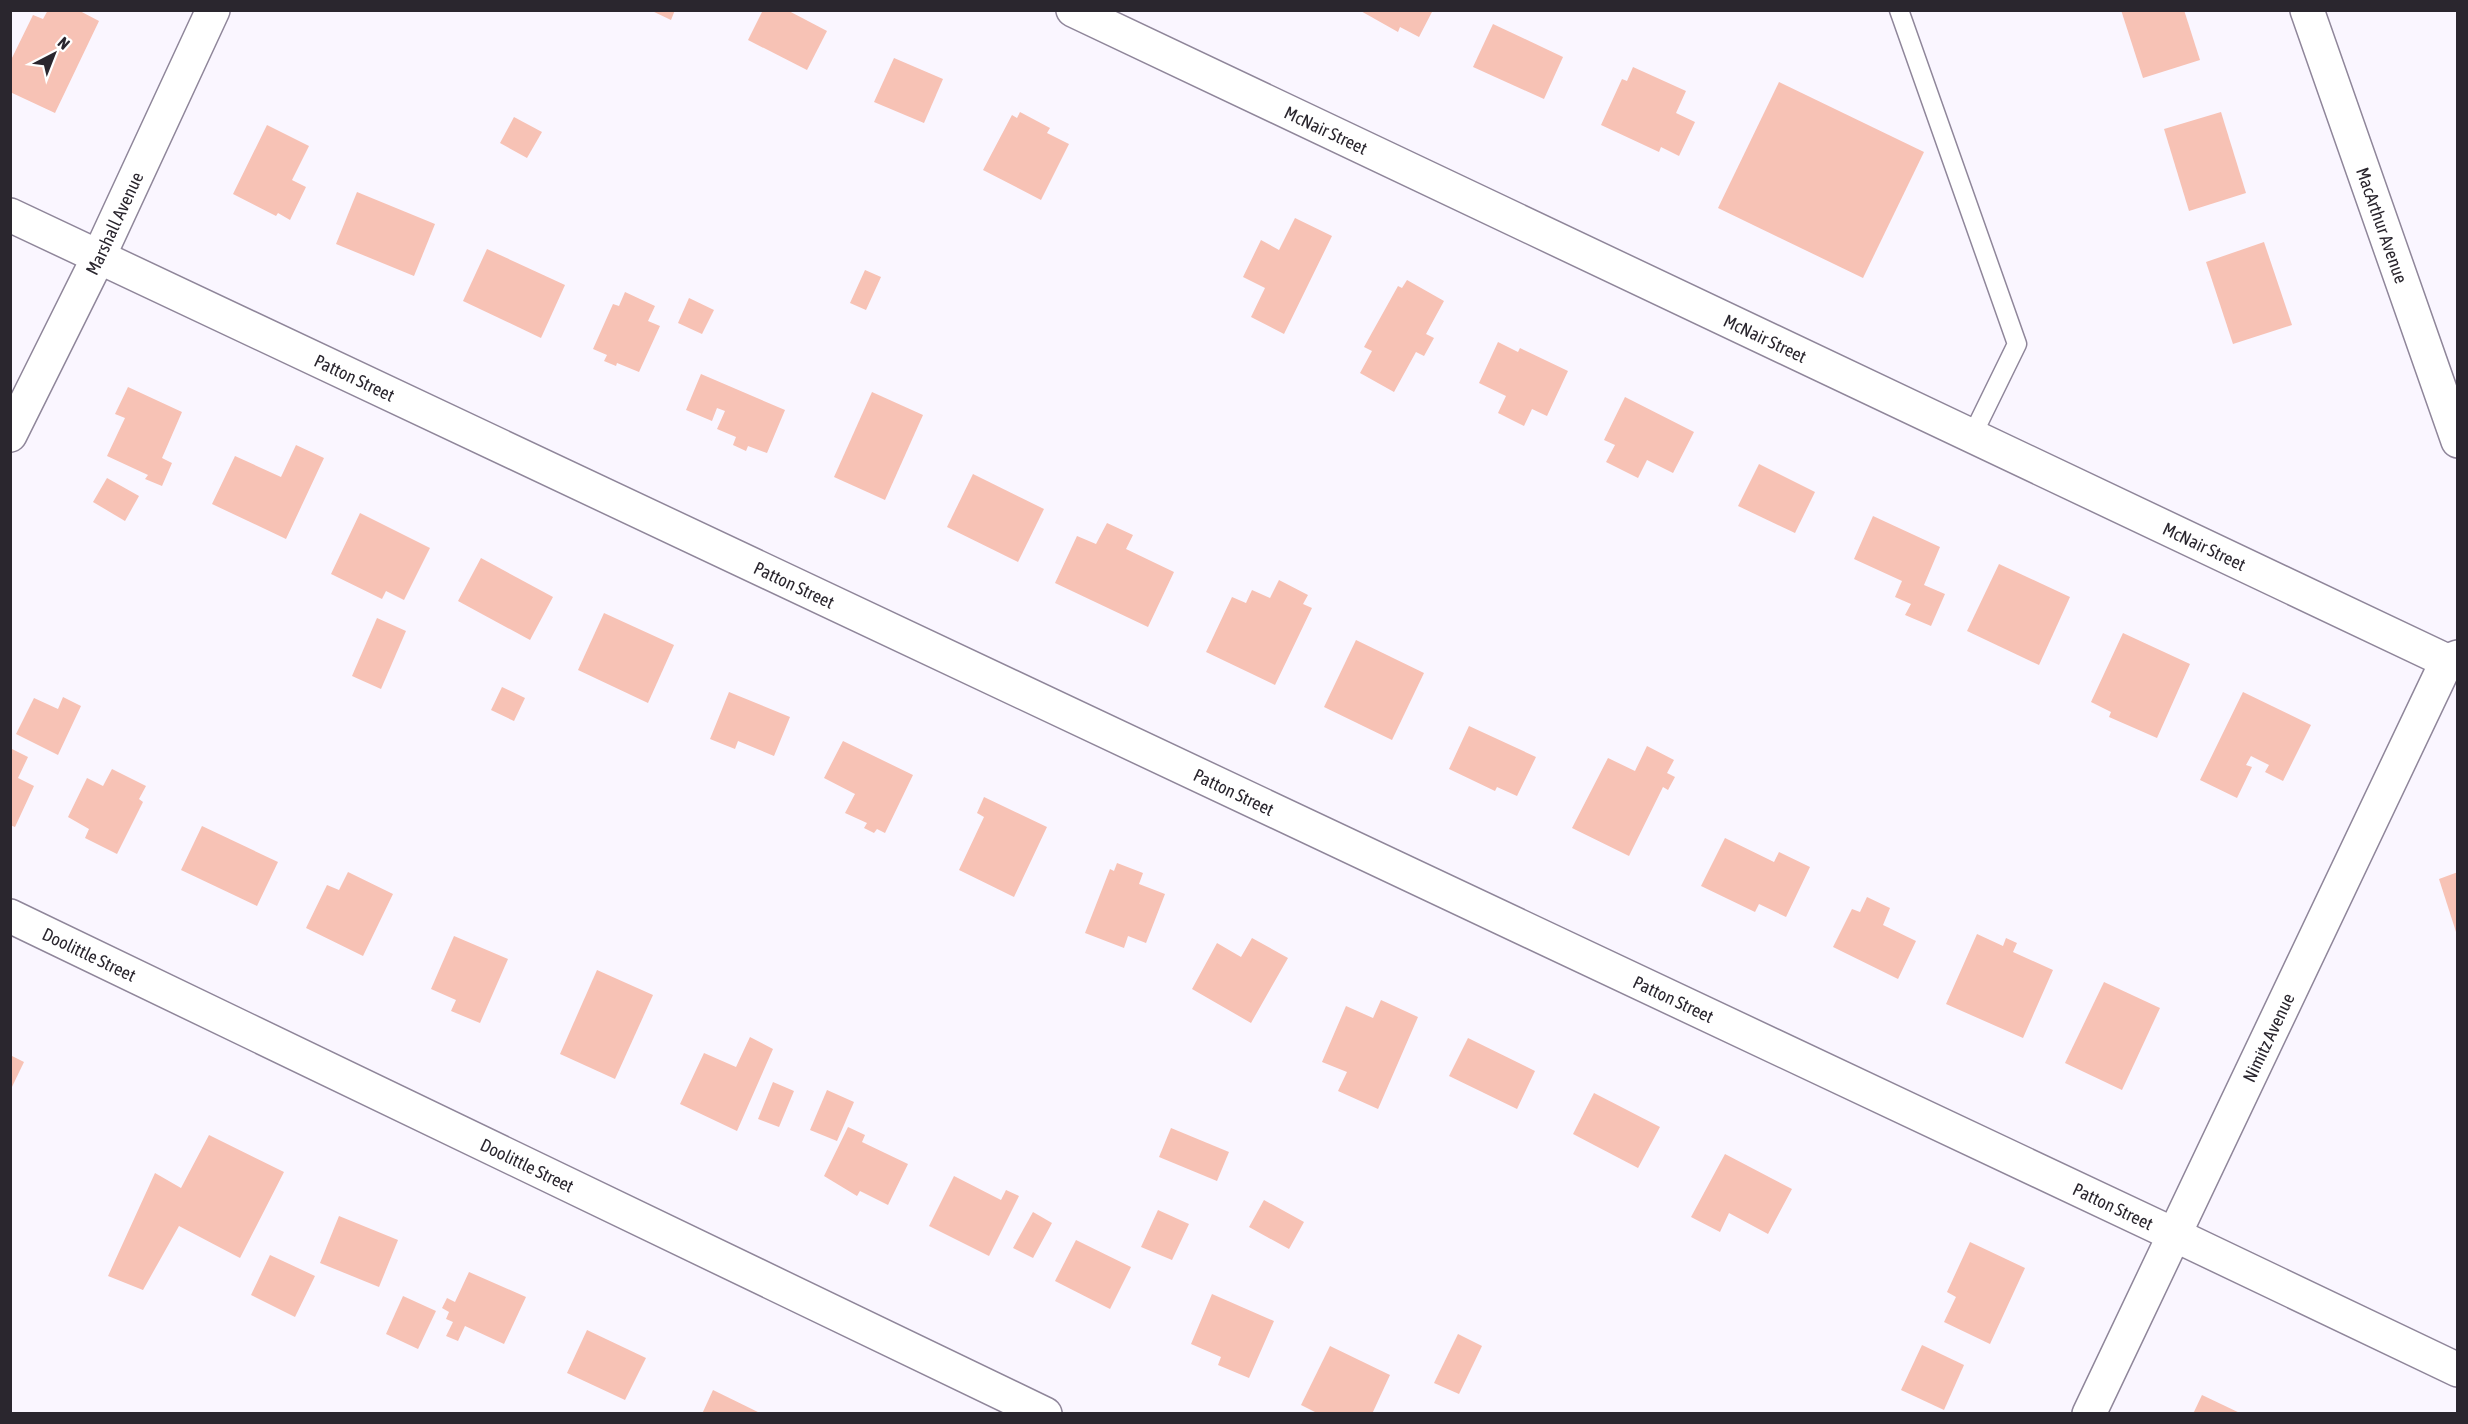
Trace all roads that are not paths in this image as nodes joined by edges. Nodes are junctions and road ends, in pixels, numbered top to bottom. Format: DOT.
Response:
graph roads {
  1 [pos="213,10"];
  2 [pos="1073,10"];
  3 [pos="1899,10"];
  4 [pos="2307,10"];
  5 [pos="10,215"];
  6 [pos="99,256"];
  7 [pos="10,435"];
  8 [pos="1972,436"];
  9 [pos="2457,441"];
  10 [pos="2452,659"];
  11 [pos="10,916"];
  12 [pos="2175,1235"];
  13 [pos="2457,1370"];
  14 [pos="1045,1413"];
  15 [pos="2090,1413"];
  1 -- 6 [label="street, Marshall Avenue"];
  2 -- 8 [label="street, McNair Street"];
  3 -- 8 [label="lane"];
  4 -- 9 [label="street, MacArthur Avenue"];
  5 -- 6 [label="street, Patton Street"];
  6 -- 7 [label="street, Marshall Avenue"];
  6 -- 12 [label="street, Patton Street"];
  8 -- 10 [label="street, McNair Street"];
  10 -- 12 [label="street, Nimitz Avenue"];
  11 -- 14 [label="street, Doolittle Street"];
  12 -- 13 [label="street, Patton Street"];
  12 -- 15 [label="street, Nimitz Avenue"];
}
